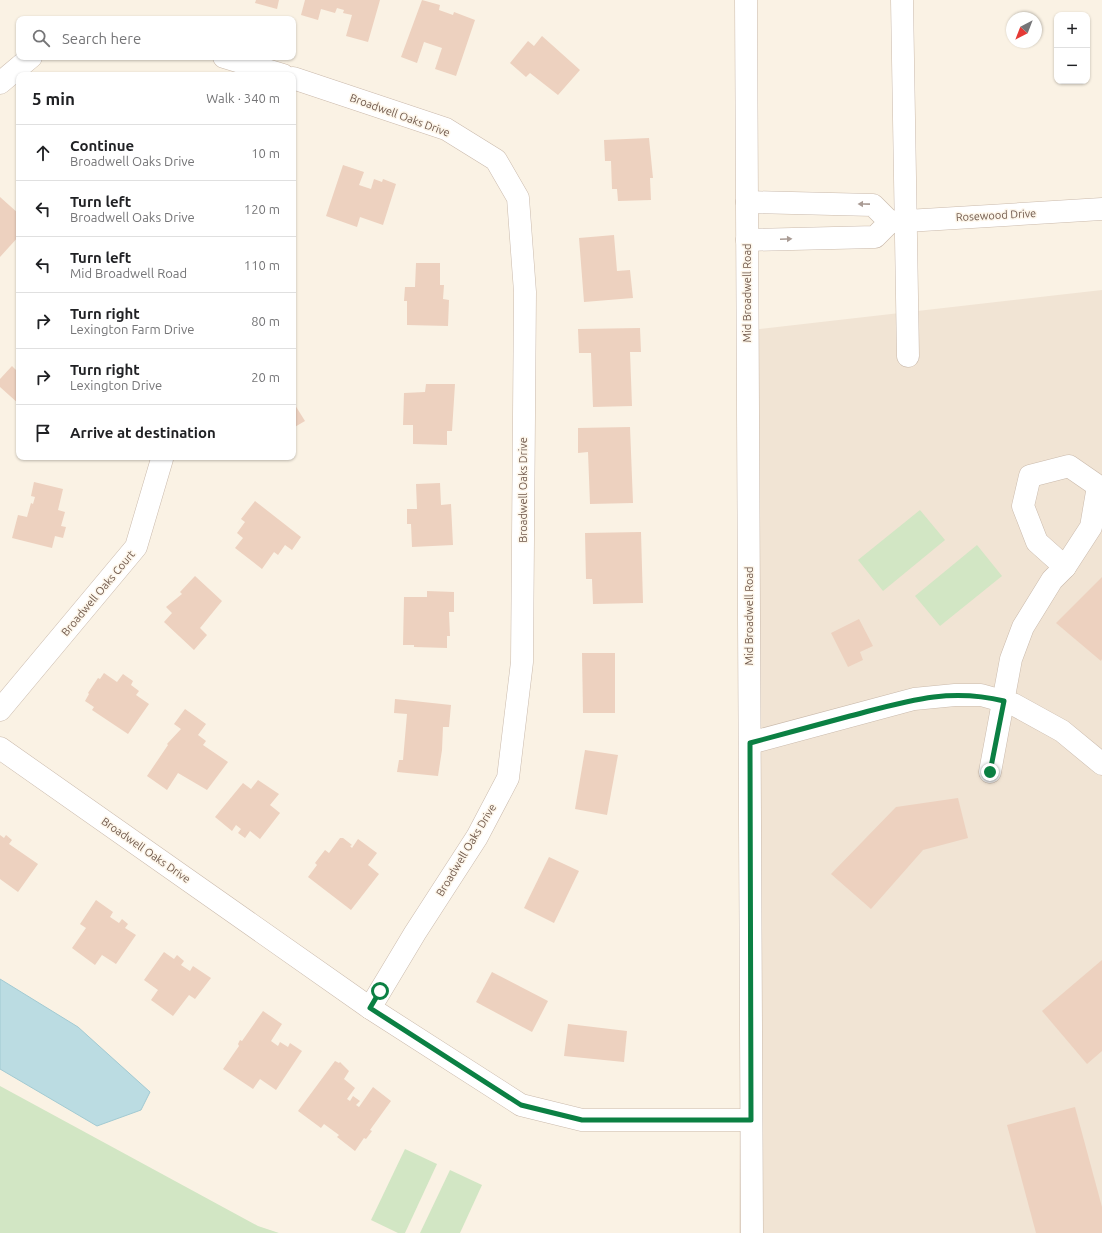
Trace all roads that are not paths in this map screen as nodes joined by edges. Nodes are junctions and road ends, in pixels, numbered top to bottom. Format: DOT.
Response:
graph roads {
  1 [pos="746,0"];
  2 [pos="902,0"];
  3 [pos="27,60"];
  4 [pos="234,60"];
  5 [pos="273,72"];
  6 [pos="296,79"];
  7 [pos="0,83"];
  8 [pos="747,202"];
  9 [pos="1102,209"];
  10 [pos="898,221"];
  11 [pos="747,240"];
  12 [pos="908,356"];
  13 [pos="162,460"];
  14 [pos="1065,567"];
  15 [pos="1004,701"];
  16 [pos="0,710"];
  17 [pos="750,743"];
  18 [pos="0,748"];
  19 [pos="1102,764"];
  20 [pos="990,772"];
  21 [pos="370,1008"];
  22 [pos="751,1120"];
  23 [pos="752,1233"];
  1 -- 8 [label="street, Mid Broadwell Road"];
  2 -- 10 [label="street"];
  3 -- 7 [label="street"];
  4 -- 5 [label="street"];
  6 -- 21 [label="street, Broadwell Oaks Drive"];
  10 -- 8 [label="street, one-way"];
  8 -- 11 [label="street, Mid Broadwell Road"];
  9 -- 10 [label="street, Rosewood Drive"];
  11 -- 10 [label="street, one-way"];
  10 -- 12 [label="street"];
  11 -- 17 [label="street, Mid Broadwell Road"];
  13 -- 16 [label="street, Broadwell Oaks Court"];
  14 -- 15 [label="street"];
  15 -- 17 [label="street"];
  15 -- 19 [label="street"];
  15 -- 20 [label="street"];
  17 -- 22 [label="street, Mid Broadwell Road"];
  18 -- 21 [label="street, Broadwell Oaks Drive"];
  21 -- 22 [label="street, Broadwell Oaks Drive"];
  22 -- 23 [label="street, Mid Broadwell Road"];
}
